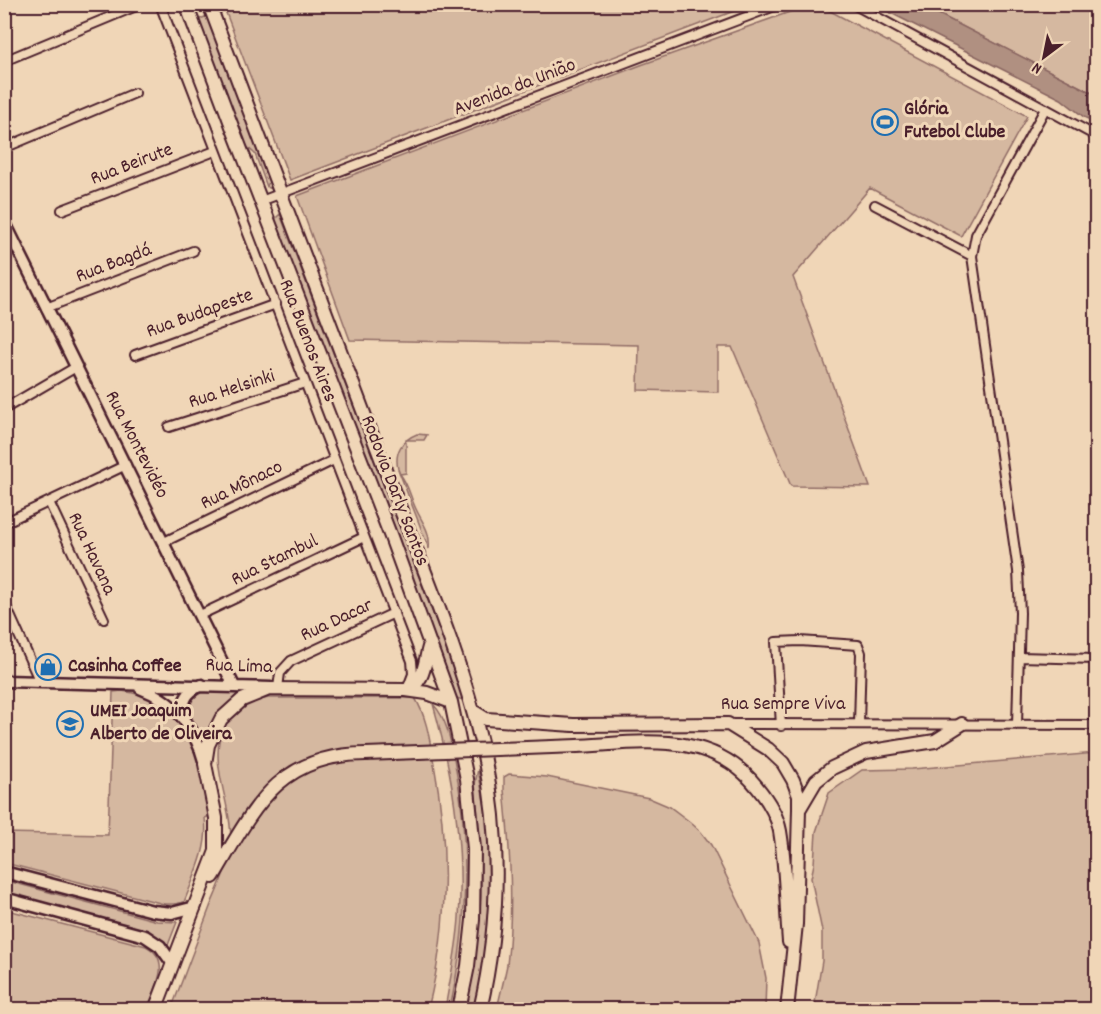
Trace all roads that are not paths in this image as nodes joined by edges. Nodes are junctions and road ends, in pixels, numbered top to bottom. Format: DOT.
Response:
graph roads {
  1 [pos="141,4"];
  2 [pos="160,4"];
  3 [pos="186,4"];
  4 [pos="209,4"];
  5 [pos="780,4"];
  6 [pos="853,4"];
  7 [pos="4,61"];
  8 [pos="135,93"];
  9 [pos="1045,109"];
  10 [pos="1096,136"];
  11 [pos="4,148"];
  12 [pos="215,151"];
  13 [pos="281,194"];
  14 [pos="261,201"];
  15 [pos="875,205"];
  16 [pos="62,210"];
  17 [pos="6,229"];
  18 [pos="193,251"];
  19 [pos="972,256"];
  20 [pos="276,304"];
  21 [pos="46,308"];
  22 [pos="135,355"];
  23 [pos="76,367"];
  24 [pos="305,383"];
  25 [pos="4,409"];
  26 [pos="169,427"];
  27 [pos="334,460"];
  28 [pos="126,465"];
  29 [pos="49,502"];
  30 [pos="4,523"];
  31 [pos="364,537"];
  32 [pos="164,542"];
  33 [pos="4,602"];
  34 [pos="394,613"];
  35 [pos="200,615"];
  36 [pos="104,619"];
  37 [pos="429,647"];
  38 [pos="1019,657"];
  39 [pos="1096,659"];
  40 [pos="4,681"];
  41 [pos="40,682"];
  42 [pos="203,685"];
  43 [pos="135,686"];
  44 [pos="234,686"];
  45 [pos="278,688"];
  46 [pos="403,691"];
  47 [pos="451,702"];
  48 [pos="473,711"];
  49 [pos="186,721"];
  50 [pos="728,724"];
  51 [pos="859,724"];
  52 [pos="962,724"];
  53 [pos="1017,725"];
  54 [pos="1096,725"];
  55 [pos="781,726"];
  56 [pos="205,764"];
  57 [pos="799,809"];
  58 [pos="4,872"];
  59 [pos="4,898"];
  60 [pos="195,907"];
  61 [pos="173,964"];
  62 [pos="792,967"];
  63 [pos="155,1010"];
  64 [pos="459,1010"];
  65 [pos="480,1010"];
  66 [pos="787,1010"];
  1 -- 7 [label="street"];
  2 -- 12 [label="street, Rua Buenos Aires"];
  3 -- 14 [label="main road, Rodovia Darly Santos"];
  4 -- 13 [label="main road, Rodovia Darly Santos"];
  5 -- 13 [label="street, Avenida da União"];
  6 -- 9 [label="street"];
  8 -- 11 [label="street"];
  9 -- 10 [label="street"];
  9 -- 19 [label="street"];
  12 -- 16 [label="street, Rua Beirute"];
  12 -- 20 [label="street, Rua Buenos Aires"];
  13 -- 14 [label="street, Avenida da União"];
  13 -- 48 [label="main road, Rodovia Darly Santos"];
  14 -- 37 [label="main road, Rodovia Darly Santos"];
  15 -- 19 [label="street"];
  17 -- 21 [label="street, Rua Montevidéo"];
  18 -- 21 [label="street, Rua Bagdá"];
  19 -- 38 [label="street"];
  20 -- 22 [label="street, Rua Budapeste"];
  20 -- 24 [label="street, Rua Buenos Aires"];
  21 -- 23 [label="street, Rua Montevidéo"];
  23 -- 25 [label="street"];
  23 -- 28 [label="street, Rua Montevidéo"];
  24 -- 26 [label="street, Rua Helsinki"];
  24 -- 27 [label="street, Rua Buenos Aires"];
  27 -- 31 [label="street, Rua Buenos Aires"];
  27 -- 32 [label="street, Rua Mônaco"];
  28 -- 29 [label="street"];
  28 -- 32 [label="street, Rua Montevidéo"];
  29 -- 30 [label="street"];
  29 -- 36 [label="street, Rua Havana"];
  31 -- 34 [label="street, Rua Buenos Aires"];
  31 -- 35 [label="street, Rua Stambul"];
  32 -- 35 [label="street, Rua Montevidéo"];
  33 -- 41 [label="street"];
  34 -- 45 [label="street, Rua Dacar"];
  34 -- 46 [label="street, Rua Buenos Aires"];
  35 -- 44 [label="street, Rua Montevidéo"];
  37 -- 46 [label="main road"];
  37 -- 47 [label="main road, Rodovia Darly Santos"];
  38 -- 39 [label="street"];
  38 -- 53 [label="street"];
  40 -- 41 [label="street, Rua Lima"];
  41 -- 43 [label="street, Rua Lima"];
  42 -- 43 [label="street, Rua Lima"];
  42 -- 44 [label="street, Rua Lima"];
  42 -- 49 [label="street"];
  43 -- 49 [label="street"];
  44 -- 45 [label="street, Rua Lima"];
  45 -- 46 [label="main road, Rua Lima"];
  45 -- 56 [label="main road"];
  46 -- 47 [label="main road, Rua Lima"];
  47 -- 64 [label="main road, Rodovia Darly Santos"];
  48 -- 50 [label="main road, Rua Sempre Viva"];
  48 -- 65 [label="main road, Rodovia Darly Santos"];
  49 -- 56 [label="street"];
  50 -- 55 [label="street, Rua Sempre Viva"];
  50 -- 57 [label="main road"];
  51 -- 52 [label="street, Rua Sempre Viva"];
  51 -- 55 [label="street, Rua Sempre Viva"];
  51 -- 55 [label="street"];
  52 -- 53 [label="street, Rua Sempre Viva"];
  52 -- 57 [label="main road"];
  53 -- 54 [label="street, Rua Sempre Viva"];
  56 -- 60 [label="main road"];
  57 -- 62 [label="main road"];
  58 -- 60 [label="street"];
  59 -- 61 [label="street"];
  60 -- 61 [label="main road"];
  60 -- 62 [label="main road, bridge"];
  61 -- 63 [label="main road"];
  62 -- 66 [label="main road"];
}
